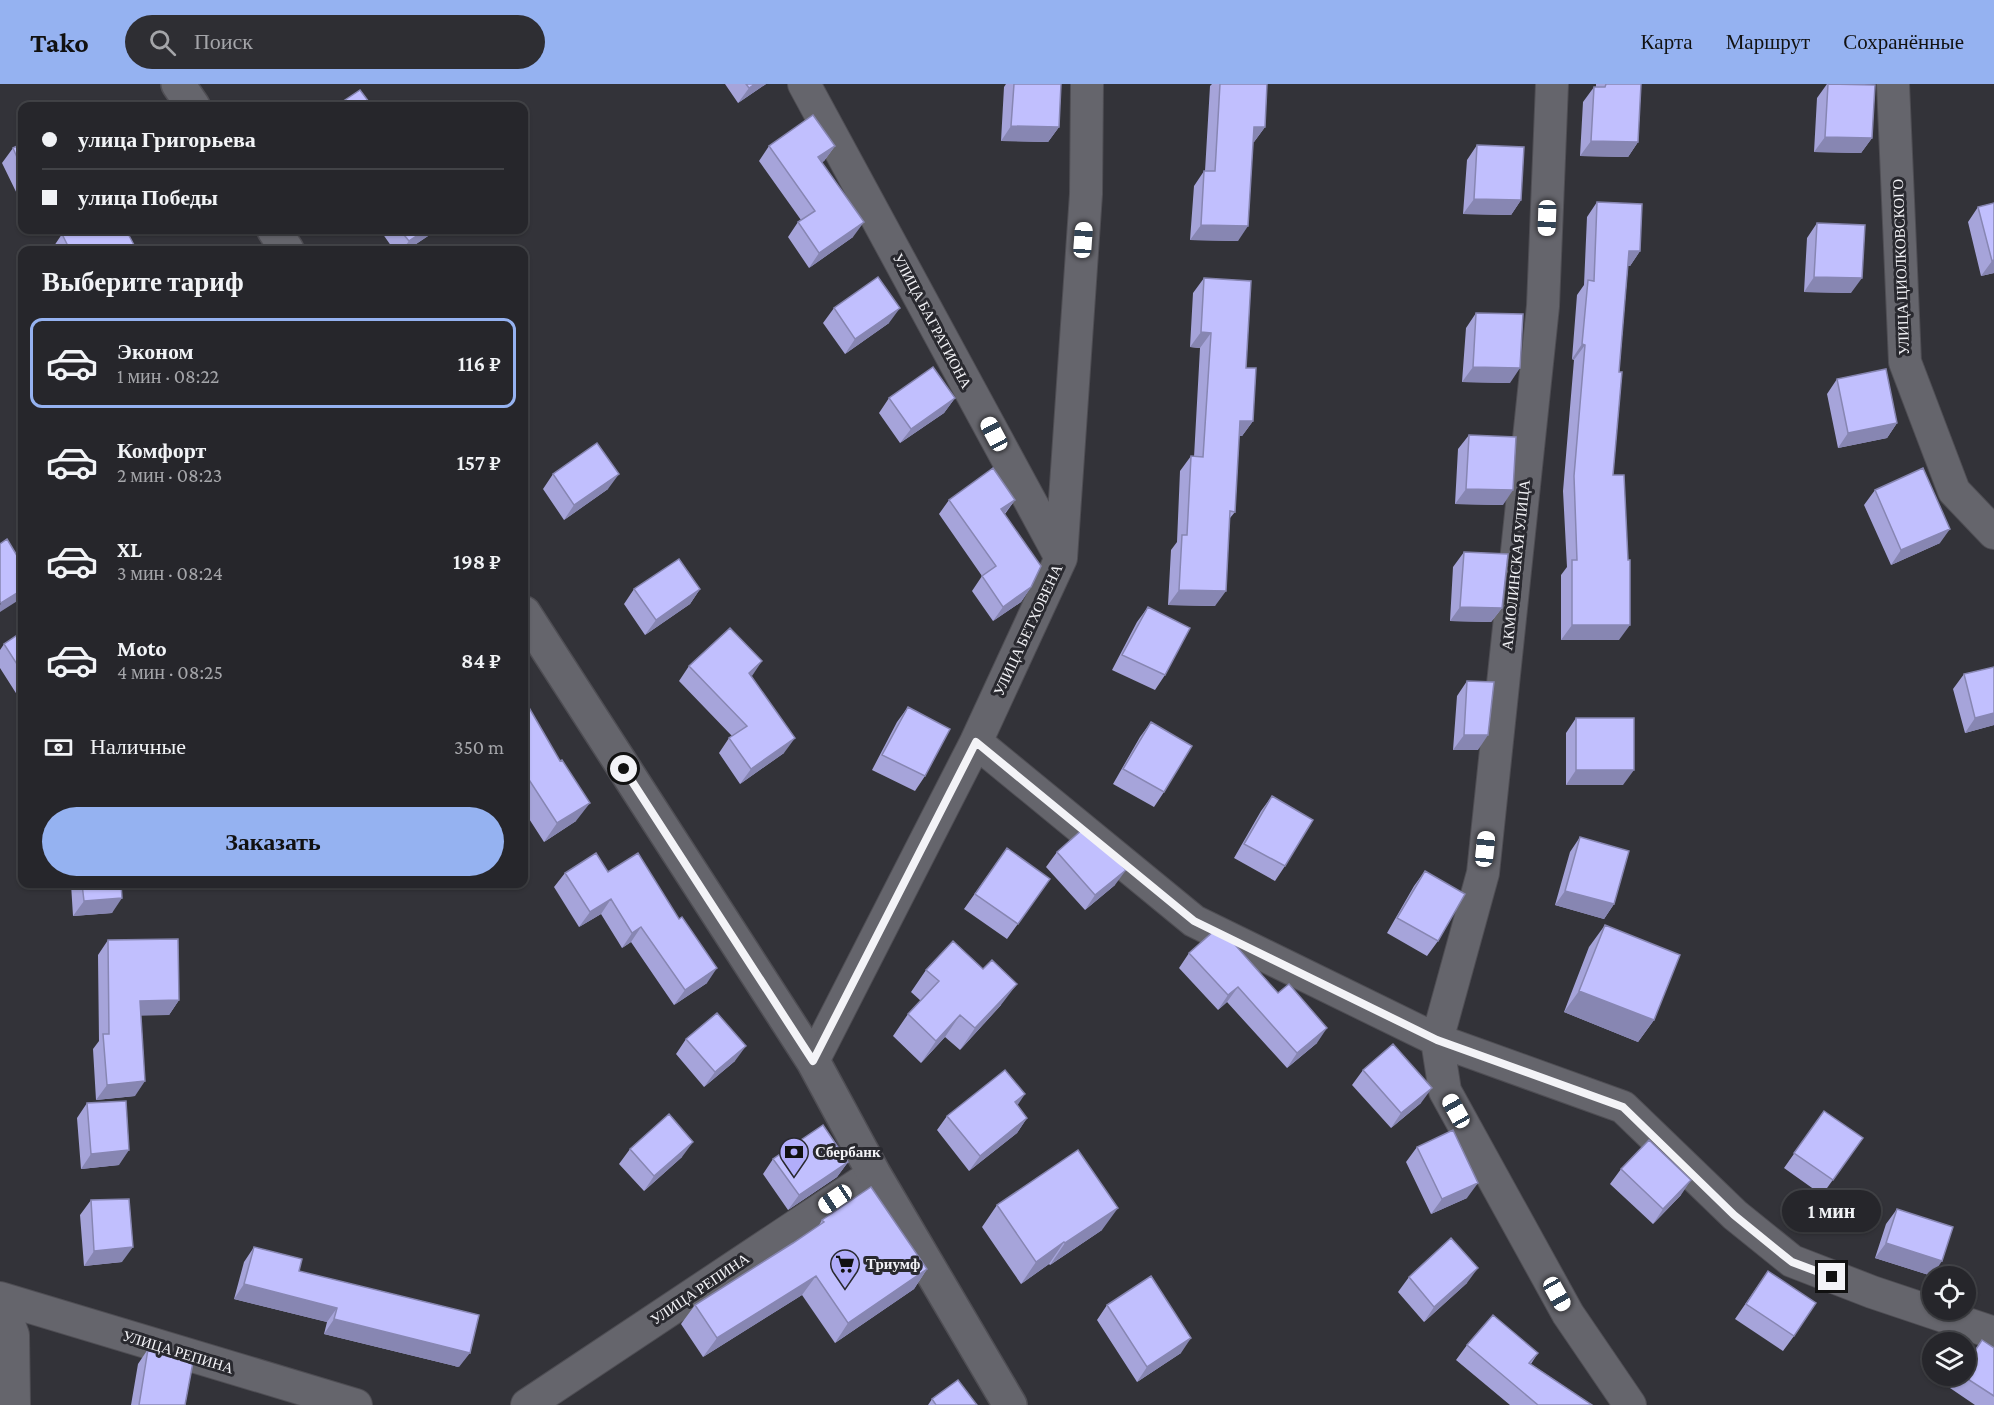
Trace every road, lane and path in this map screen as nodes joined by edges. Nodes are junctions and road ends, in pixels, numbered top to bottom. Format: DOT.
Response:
graph roads {
  1 [pos="178,84"];
  2 [pos="804,84"];
  3 [pos="1087,84"];
  4 [pos="1552,84"];
  5 [pos="1893,84"];
  6 [pos="190,102"];
  7 [pos="1994,532"];
  8 [pos="1060,558"];
  9 [pos="528,619"];
  10 [pos="976,742"];
  11 [pos="1437,1040"];
  12 [pos="813,1061"];
  13 [pos="874,1174"];
  14 [pos="0,1299"];
  15 [pos="1994,1333"];
  16 [pos="14,1405"];
  17 [pos="356,1405"];
  18 [pos="527,1405"];
  19 [pos="1010,1405"];
  20 [pos="1630,1405"];
  1 -- 6 [label="main road"];
  2 -- 8 [label="street, УЛИЦА БАГРАТИОНА"];
  3 -- 8 [label="street, УЛИЦА БЕТХОВЕНА"];
  4 -- 11 [label="street, АКМОЛИНСКАЯ УЛИЦА"];
  5 -- 7 [label="street, УЛИЦА ЦИОЛКОВСКОГО"];
  8 -- 10 [label="street, УЛИЦА БЕТХОВЕНА"];
  9 -- 12 [label="main road"];
  10 -- 11 [label="street"];
  10 -- 12 [label="street, УЛИЦА БЕТХОВЕНА"];
  11 -- 15 [label="street"];
  11 -- 20 [label="street"];
  12 -- 13 [label="main road"];
  13 -- 18 [label="street, УЛИЦА РЕПИНА"];
  13 -- 19 [label="main road"];
  14 -- 16 [label="street"];
  14 -- 17 [label="street, УЛИЦА РЕПИНА"];
}
